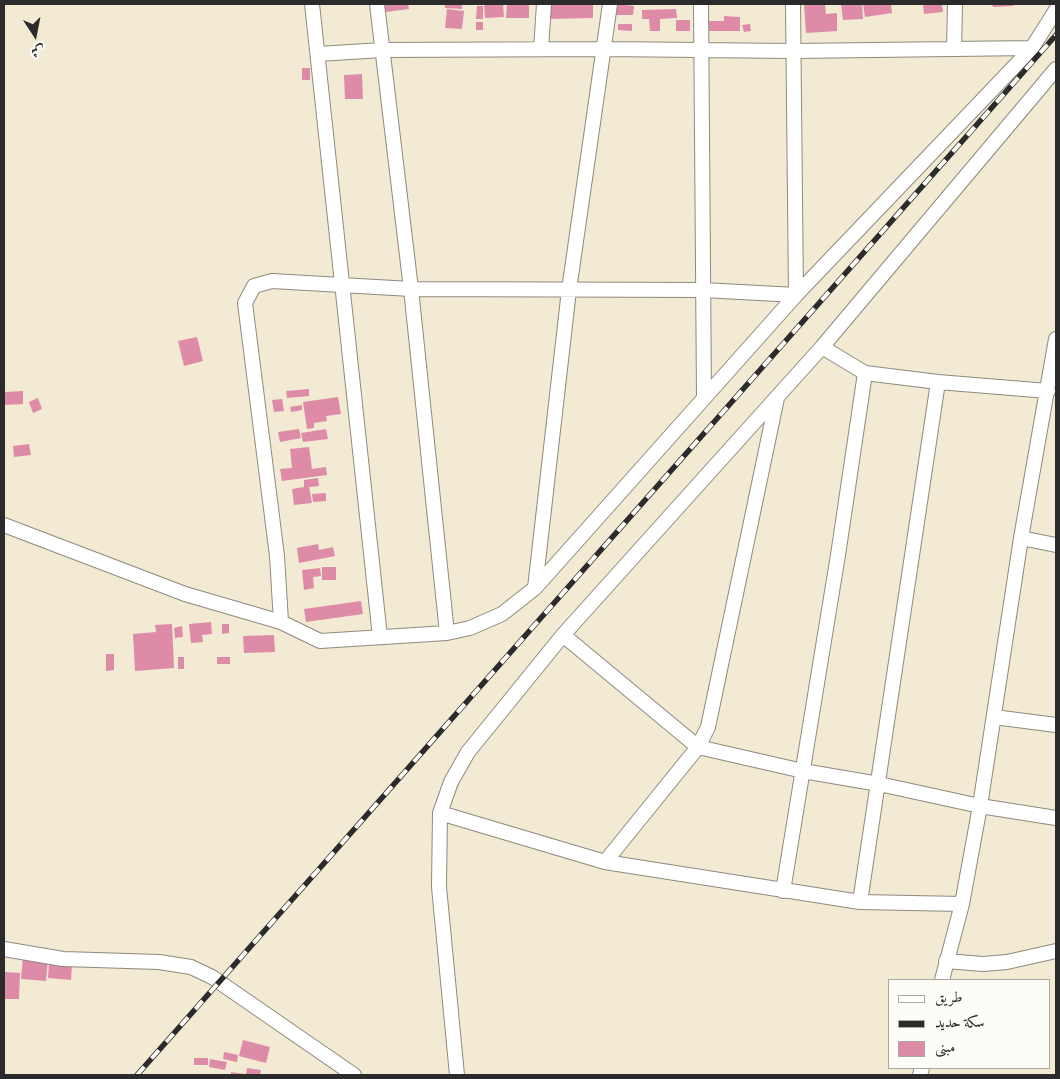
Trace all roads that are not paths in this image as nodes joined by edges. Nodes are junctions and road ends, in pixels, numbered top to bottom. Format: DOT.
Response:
graph roads {
  1 [pos="312,4"];
  2 [pos="377,4"];
  3 [pos="544,4"];
  4 [pos="610,4"];
  5 [pos="701,4"];
  6 [pos="793,4"];
  7 [pos="954,4"];
  8 [pos="1056,10"];
  9 [pos="1032,48"];
  10 [pos="541,49"];
  11 [pos="604,49"];
  12 [pos="954,49"];
  13 [pos="382,50"];
  14 [pos="701,50"];
  15 [pos="793,52"];
  16 [pos="318,54"];
  17 [pos="1056,69"];
  18 [pos="343,283"];
  19 [pos="411,289"];
  20 [pos="569,290"];
  21 [pos="703,290"];
  22 [pos="796,295"];
  23 [pos="1056,339"];
  24 [pos="822,347"];
  25 [pos="865,373"];
  26 [pos="938,382"];
  27 [pos="1048,391"];
  28 [pos="704,397"];
  29 [pos="777,397"];
  30 [pos="4,525"];
  31 [pos="1021,538"];
  32 [pos="1056,545"];
  33 [pos="535,588"];
  34 [pos="281,622"];
  35 [pos="447,633"];
  36 [pos="563,635"];
  37 [pos="380,636"];
  38 [pos="994,717"];
  39 [pos="1056,725"];
  40 [pos="698,747"];
  41 [pos="803,771"];
  42 [pos="879,784"];
  43 [pos="980,806"];
  44 [pos="440,813"];
  45 [pos="1056,818"];
  46 [pos="605,862"];
  47 [pos="782,891"];
  48 [pos="860,902"];
  49 [pos="962,904"];
  50 [pos="4,949"];
  51 [pos="1056,951"];
  52 [pos="946,961"];
  53 [pos="942,979"];
  54 [pos="354,1075"];
  55 [pos="456,1075"];
  1 -- 16 [label="street"];
  2 -- 13 [label="street"];
  3 -- 10 [label="street"];
  4 -- 11 [label="street"];
  5 -- 14 [label="street"];
  6 -- 15 [label="street"];
  7 -- 12 [label="street"];
  8 -- 9 [label="street"];
  9 -- 12 [label="street"];
  9 -- 22 [label="street"];
  10 -- 11 [label="street"];
  10 -- 13 [label="street"];
  11 -- 14 [label="street"];
  11 -- 20 [label="street"];
  12 -- 15 [label="street"];
  13 -- 16 [label="street"];
  13 -- 19 [label="street"];
  14 -- 15 [label="street"];
  14 -- 21 [label="street"];
  15 -- 22 [label="street"];
  16 -- 18 [label="street"];
  17 -- 24 [label="street"];
  18 -- 19 [label="street"];
  18 -- 34 [label="street"];
  18 -- 37 [label="street"];
  19 -- 20 [label="street"];
  19 -- 35 [label="street"];
  20 -- 21 [label="street"];
  20 -- 33 [label="street"];
  21 -- 22 [label="street"];
  21 -- 28 [label="street"];
  22 -- 28 [label="street"];
  23 -- 27 [label="street"];
  24 -- 25 [label="street"];
  24 -- 29 [label="street"];
  25 -- 26 [label="street"];
  25 -- 41 [label="street"];
  26 -- 27 [label="street"];
  26 -- 42 [label="street"];
  27 -- 31 [label="street"];
  28 -- 33 [label="street"];
  29 -- 36 [label="street"];
  29 -- 40 [label="street"];
  30 -- 34 [label="street"];
  31 -- 32 [label="street"];
  31 -- 38 [label="street"];
  33 -- 35 [label="street"];
  34 -- 37 [label="street"];
  35 -- 37 [label="street"];
  36 -- 40 [label="street"];
  36 -- 44 [label="street"];
  38 -- 39 [label="street"];
  38 -- 43 [label="street"];
  40 -- 41 [label="street"];
  40 -- 46 [label="street"];
  41 -- 42 [label="street"];
  41 -- 47 [label="street"];
  42 -- 43 [label="street"];
  42 -- 48 [label="street"];
  43 -- 45 [label="street"];
  43 -- 49 [label="street"];
  44 -- 46 [label="street"];
  44 -- 55 [label="street"];
  46 -- 47 [label="street"];
  47 -- 48 [label="street"];
  48 -- 49 [label="street"];
  49 -- 52 [label="street"];
  50 -- 54 [label="street"];
  51 -- 52 [label="street"];
  52 -- 53 [label="street"];
}
